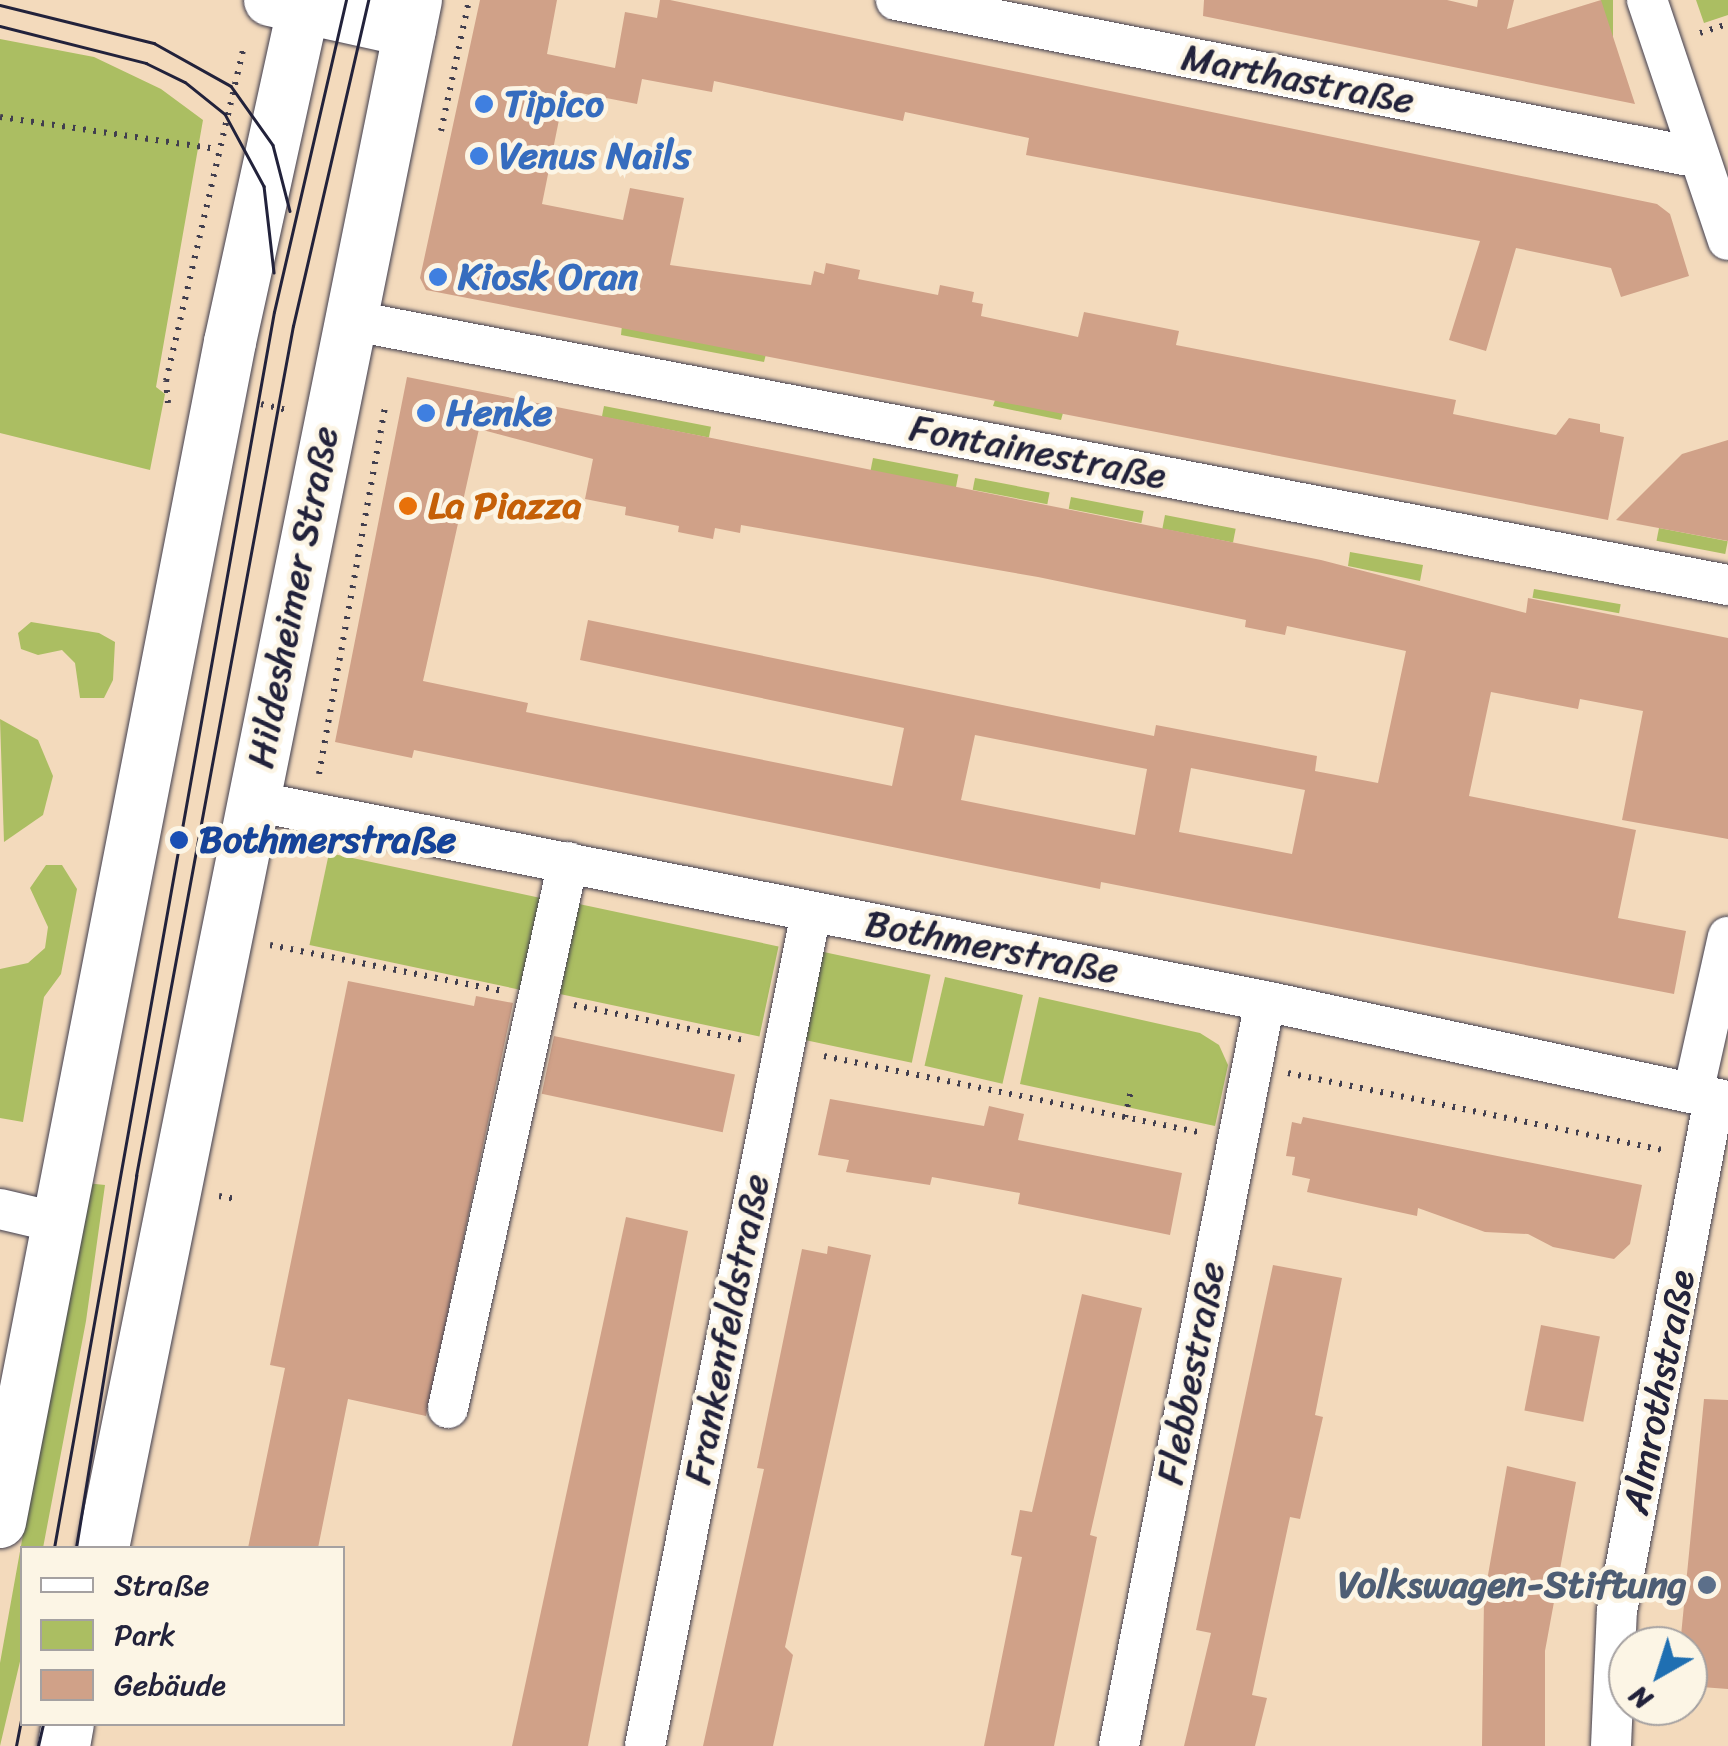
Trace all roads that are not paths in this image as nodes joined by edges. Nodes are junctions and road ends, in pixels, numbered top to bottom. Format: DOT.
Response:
graph roads {
  1 [pos="896,0"];
  2 [pos="1647,0"];
  3 [pos="281,10"];
  4 [pos="413,16"];
  5 [pos="1699,158"];
  6 [pos="1728,240"];
  7 [pos="349,320"];
  8 [pos="1728,584"];
  9 [pos="254,800"];
  10 [pos="568,862"];
  11 [pos="811,912"];
  12 [pos="1728,937"];
  13 [pos="1265,1001"];
  14 [pos="1712,1097"];
  15 [pos="0,1209"];
  16 [pos="59,1223"];
  17 [pos="15,1374"];
  18 [pos="448,1408"];
  19 [pos="0,1522"];
  20 [pos="102,1546"];
  21 [pos="646,1746"];
  22 [pos="1119,1746"];
  23 [pos="1611,1746"];
  1 -- 5 [label="street, Marthastraße"];
  2 -- 5 [label="street"];
  3 -- 4 [label="main road"];
  3 -- 16 [label="main road"];
  4 -- 7 [label="main road, Hildesheimer Straße"];
  5 -- 6 [label="street"];
  7 -- 8 [label="street, Fontainestraße"];
  7 -- 9 [label="main road, Hildesheimer Straße"];
  9 -- 10 [label="street, Bothmerstraße"];
  9 -- 20 [label="main road, Hildesheimer Straße"];
  10 -- 11 [label="street, Bothmerstraße"];
  10 -- 18 [label="street"];
  11 -- 13 [label="street, Bothmerstraße"];
  11 -- 21 [label="street, Frankenfeldstraße"];
  12 -- 14 [label="street, Almrothstraße"];
  13 -- 14 [label="street, Bothmerstraße"];
  13 -- 22 [label="street, Flebbestraße"];
  14 -- 23 [label="street, Almrothstraße"];
  15 -- 16 [label="street"];
  16 -- 17 [label="main road"];
  17 -- 19 [label="main road"];
}
